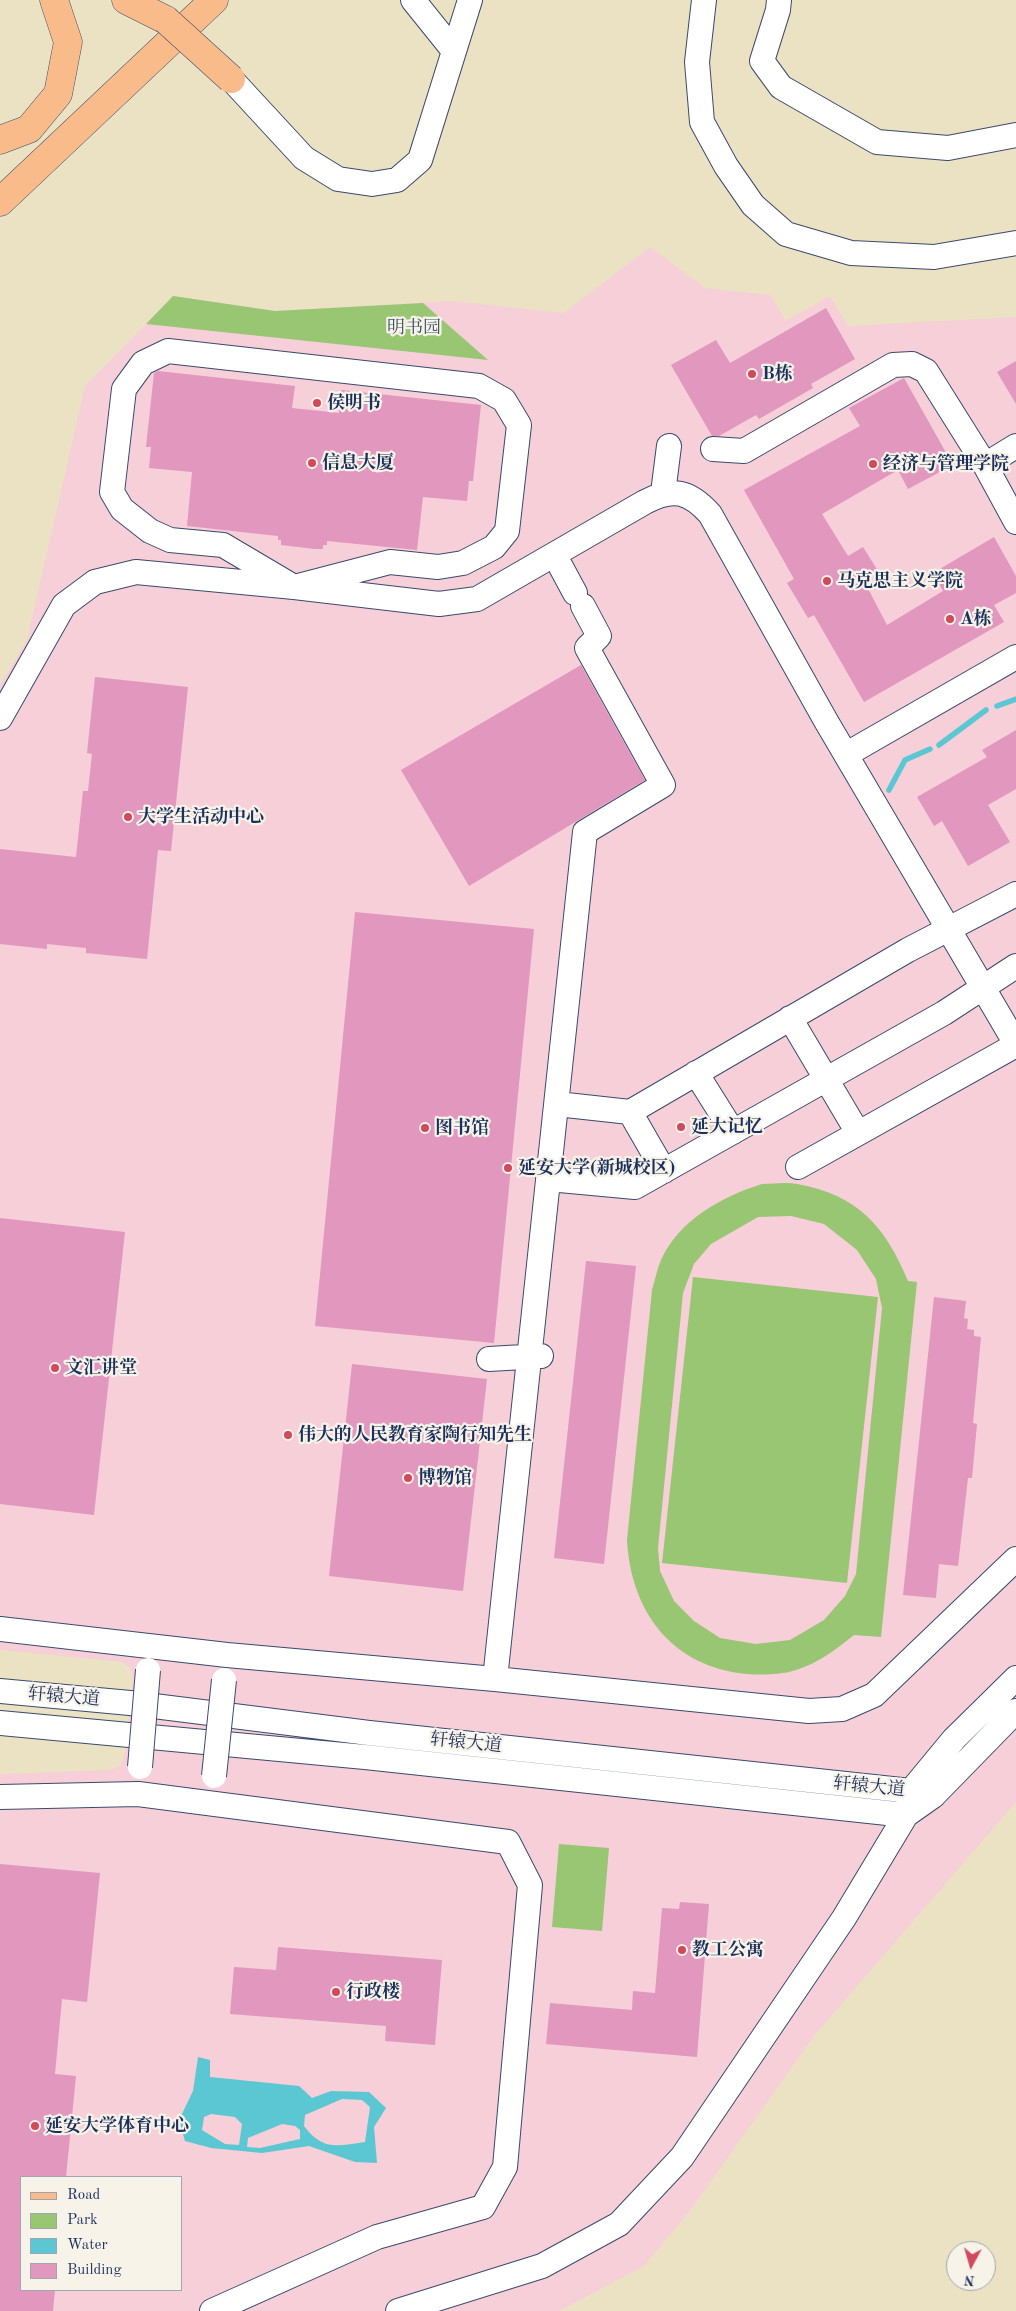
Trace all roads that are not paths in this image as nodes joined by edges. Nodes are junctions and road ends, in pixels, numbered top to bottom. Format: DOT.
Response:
graph roads {
  1 [pos="54,0"];
  2 [pos="126,0"];
  3 [pos="146,0"];
  4 [pos="214,0"];
  5 [pos="413,0"];
  6 [pos="470,0"];
  7 [pos="704,0"];
  8 [pos="779,0"];
  9 [pos="166,20"];
  10 [pos="454,51"];
  11 [pos="230,79"];
  12 [pos="1016,135"];
  13 [pos="0,140"];
  14 [pos="0,202"];
  15 [pos="1016,243"];
  16 [pos="669,446"];
  17 [pos="1016,446"];
  18 [pos="713,449"];
  19 [pos="984,464"];
  20 [pos="662,493"];
  21 [pos="1016,522"];
  22 [pos="561,567"];
  23 [pos="294,587"];
  24 [pos="1016,657"];
  25 [pos="0,718"];
  26 [pos="847,754"];
  27 [pos="1016,894"];
  28 [pos="949,929"];
  29 [pos="1016,966"];
  30 [pos="983,987"];
  31 [pos="790,1018"];
  32 [pos="1016,1044"];
  33 [pos="696,1073"];
  34 [pos="826,1080"];
  35 [pos="557,1104"];
  36 [pos="630,1112"];
  37 [pos="734,1132"];
  38 [pos="858,1133"];
  39 [pos="798,1167"];
  40 [pos="664,1171"];
  41 [pos="549,1179"];
  42 [pos="535,1357"];
  43 [pos="489,1359"];
  44 [pos="1016,1559"];
  45 [pos="0,1629"];
  46 [pos="150,1644"];
  47 [pos="227,1655"];
  48 [pos="1016,1678"];
  49 [pos="495,1679"];
  50 [pos="0,1692"];
  51 [pos="1016,1711"];
  52 [pos="0,1723"];
  53 [pos="138,1794"];
  54 [pos="922,1794"];
  55 [pos="0,1797"];
  56 [pos="210,1803"];
  57 [pos="906,1815"];
  58 [pos="212,2311"];
  59 [pos="398,2311"];
  1 -- 13 [label="main road"];
  2 -- 9 [label="main road"];
  3 -- 9 [label="main road"];
  4 -- 14 [label="main road"];
  5 -- 10 [label="street"];
  6 -- 10 [label="street"];
  7 -- 15 [label="street"];
  8 -- 12 [label="street"];
  9 -- 11 [label="main road, bridge"];
  10 -- 11 [label="street"];
  16 -- 20 [label="street"];
  17 -- 19 [label="street"];
  18 -- 19 [label="street"];
  19 -- 21 [label="street"];
  20 -- 23 [label="street"];
  20 -- 26 [label="street"];
  22 -- 35 [label="street"];
  23 -- 23 [label="street"];
  23 -- 25 [label="street"];
  24 -- 26 [label="street"];
  26 -- 28 [label="street"];
  27 -- 28 [label="street"];
  28 -- 30 [label="street"];
  28 -- 31 [label="street"];
  29 -- 30 [label="street"];
  30 -- 32 [label="street"];
  30 -- 34 [label="street"];
  31 -- 33 [label="street"];
  31 -- 34 [label="street"];
  32 -- 38 [label="street"];
  33 -- 36 [label="street"];
  33 -- 37 [label="street"];
  34 -- 37 [label="street"];
  34 -- 38 [label="street"];
  35 -- 36 [label="street"];
  35 -- 41 [label="street"];
  36 -- 40 [label="street"];
  37 -- 40 [label="street"];
  38 -- 39 [label="street"];
  40 -- 41 [label="street"];
  41 -- 42 [label="street"];
  42 -- 43 [label="street"];
  42 -- 49 [label="street"];
  44 -- 49 [label="street"];
  45 -- 46 [label="street"];
  46 -- 47 [label="street"];
  46 -- 53 [label="street, bridge"];
  47 -- 49 [label="street"];
  47 -- 56 [label="street, bridge"];
  48 -- 54 [label="street"];
  50 -- 54 [label="street, 轩辕大道"];
  51 -- 54 [label="street"];
  52 -- 57 [label="street, 轩辕大道"];
  53 -- 55 [label="street"];
  53 -- 56 [label="street"];
  54 -- 57 [label="street"];
  56 -- 58 [label="street"];
  57 -- 59 [label="street"];
}
